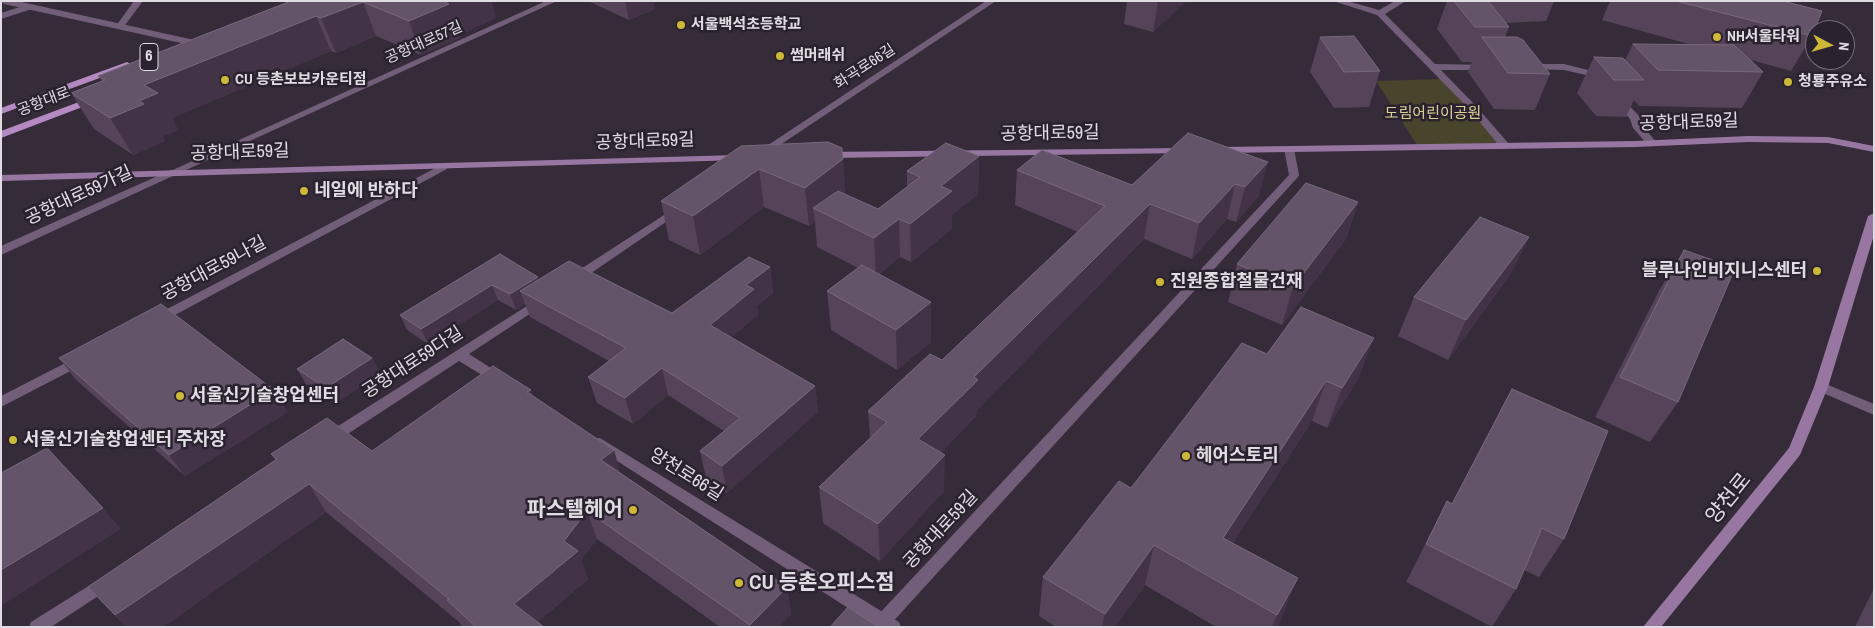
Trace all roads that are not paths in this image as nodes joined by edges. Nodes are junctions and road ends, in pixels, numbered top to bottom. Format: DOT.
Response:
graph roads {
  1 [pos="4,1"];
  2 [pos="139,1"];
  3 [pos="554,1"];
  4 [pos="992,1"];
  5 [pos="1337,1"];
  6 [pos="1402,1"];
  7 [pos="29,7"];
  8 [pos="1380,13"];
  9 [pos="1,16"];
  10 [pos="120,26"];
  11 [pos="194,41"];
  12 [pos="172,49"];
  13 [pos="136,62"];
  14 [pos="1432,67"];
  15 [pos="1498,67"];
  16 [pos="1517,67"];
  17 [pos="108,94"];
  18 [pos="1,112"];
  19 [pos="1,134"];
  20 [pos="1651,142"];
  21 [pos="1505,146"];
  22 [pos="1290,149"];
  23 [pos="1874,149"];
  24 [pos="814,155"];
  25 [pos="774,157"];
  26 [pos="750,158"];
  27 [pos="443,167"];
  28 [pos="171,173"];
  29 [pos="730,174"];
  30 [pos="1,178"];
  31 [pos="689,201"];
  32 [pos="1874,216"];
  33 [pos="1,251"];
  34 [pos="148,324"];
  35 [pos="460,355"];
  36 [pos="88,356"];
  37 [pos="511,387"];
  38 [pos="1821,387"];
  39 [pos="1,402"];
  40 [pos="1874,410"];
  41 [pos="587,435"];
  42 [pos="319,446"];
  43 [pos="120,573"];
  44 [pos="888,624"];
  45 [pos="37,627"];
  46 [pos="1651,627"];
  1 -- 7 [label="street"];
  2 -- 10 [label="street"];
  3 -- 28 [label="street, 공항대로57길"];
  4 -- 26 [label="street, 화곡로66길"];
  5 -- 8 [label="street"];
  6 -- 8 [label="street"];
  7 -- 9 [label="street"];
  7 -- 10 [label="street"];
  8 -- 14 [label="street"];
  10 -- 11 [label="street"];
  11 -- 12 [label="main road, 6"];
  13 -- 18 [label="main road, 공항대로 / 6"];
  14 -- 15 [label="street"];
  14 -- 21 [label="street"];
  16 -- 20 [label="street"];
  17 -- 19 [label="main road, 공항대로"];
  20 -- 21 [label="main road, 공항대로59길"];
  20 -- 23 [label="main road, 공항대로59길"];
  21 -- 22 [label="main road, 공항대로59길"];
  22 -- 24 [label="main road, 공항대로59길"];
  22 -- 44 [label="street, 공항대로59길"];
  25 -- 26 [label="main road, 공항대로59길"];
  26 -- 27 [label="main road, 공항대로59길"];
  26 -- 29 [label="street"];
  27 -- 28 [label="main road, 공항대로59길"];
  27 -- 34 [label="street, 공항대로59나길"];
  28 -- 30 [label="main road, 공항대로59길"];
  28 -- 33 [label="street, 공항대로59가길"];
  31 -- 35 [label="street, 공항대로59다길"];
  32 -- 38 [label="main road, 양천로"];
  35 -- 37 [label="street"];
  35 -- 42 [label="street, 공항대로59다길"];
  36 -- 39 [label="street"];
  38 -- 40 [label="street"];
  38 -- 46 [label="main road, 양천로"];
  41 -- 44 [label="street, 양천로66길"];
  43 -- 45 [label="street"];
}
